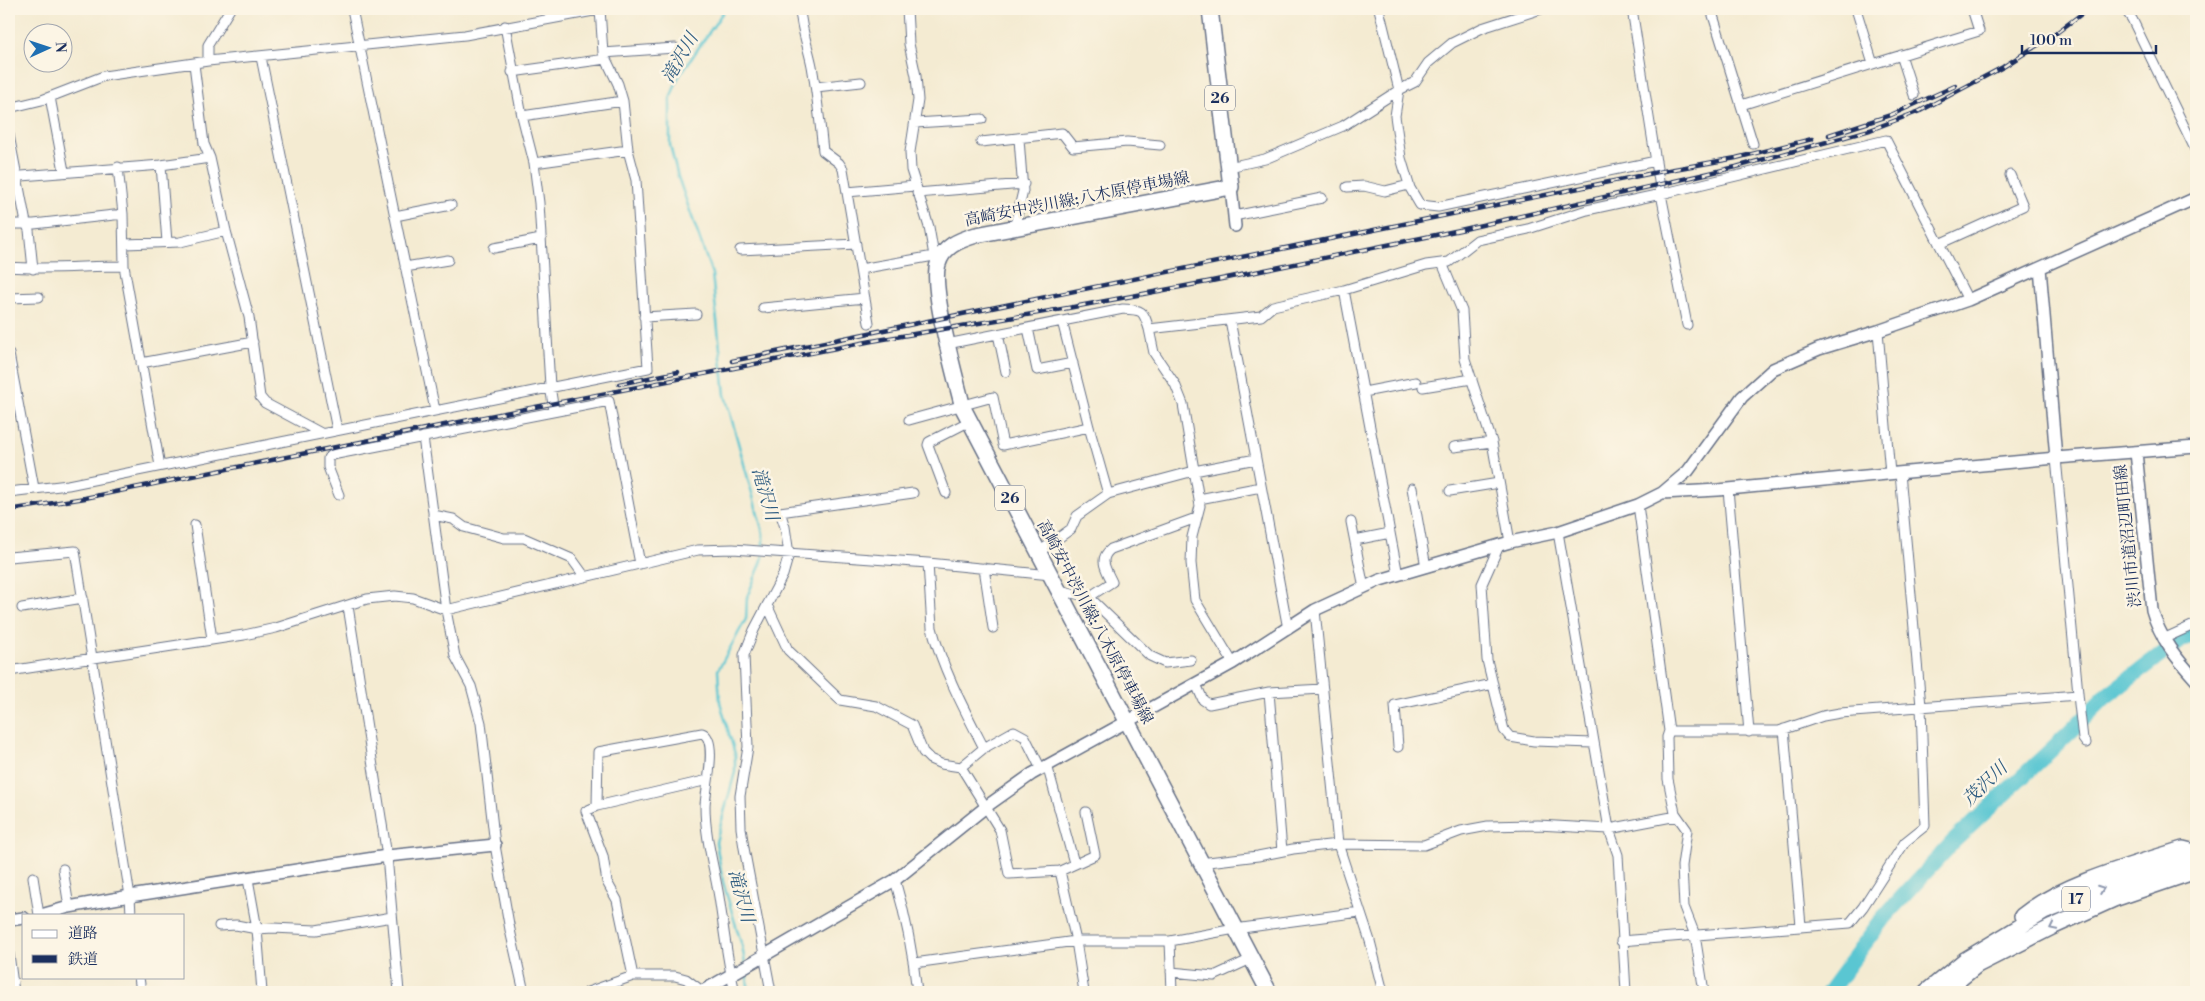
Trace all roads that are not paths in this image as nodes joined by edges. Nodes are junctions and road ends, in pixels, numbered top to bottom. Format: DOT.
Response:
graph roads {
  1 [pos="230,9"];
  2 [pos="352,9"];
  3 [pos="602,9"];
  4 [pos="800,9"];
  5 [pos="906,9"];
  6 [pos="1210,9"];
  7 [pos="1379,9"];
  8 [pos="1541,9"];
  9 [pos="1632,9"];
  10 [pos="1711,9"];
  11 [pos="1856,9"];
  12 [pos="1972,9"];
  13 [pos="2120,9"];
  14 [pos="505,26"];
  15 [pos="360,46"];
  16 [pos="675,48"];
  17 [pos="1901,55"];
  18 [pos="604,56"];
  19 [pos="261,57"];
  20 [pos="208,61"];
  21 [pos="194,64"];
  22 [pos="1873,64"];
  23 [pos="512,72"];
  24 [pos="861,82"];
  25 [pos="816,88"];
  26 [pos="1399,90"];
  27 [pos="1914,95"];
  28 [pos="50,97"];
  29 [pos="623,101"];
  30 [pos="1741,104"];
  31 [pos="9,108"];
  32 [pos="522,116"];
  33 [pos="982,119"];
  34 [pos="915,123"];
  35 [pos="9,134"];
  36 [pos="1019,139"];
  37 [pos="982,142"];
  38 [pos="1753,144"];
  39 [pos="1160,145"];
  40 [pos="628,150"];
  41 [pos="2196,151"];
  42 [pos="210,158"];
  43 [pos="1656,161"];
  44 [pos="534,163"];
  45 [pos="162,165"];
  46 [pos="118,167"];
  47 [pos="1229,167"];
  48 [pos="64,171"];
  49 [pos="2010,175"];
  50 [pos="13,177"];
  51 [pos="1024,184"];
  52 [pos="1409,185"];
  53 [pos="1231,187"];
  54 [pos="1347,187"];
  55 [pos="916,189"];
  56 [pos="847,192"];
  57 [pos="1662,194"];
  58 [pos="1322,198"];
  59 [pos="2196,198"];
  60 [pos="451,205"];
  61 [pos="123,214"];
  62 [pos="395,216"];
  63 [pos="1235,221"];
  64 [pos="26,223"];
  65 [pos="9,224"];
  66 [pos="1014,228"];
  67 [pos="226,231"];
  68 [pos="541,239"];
  69 [pos="167,242"];
  70 [pos="125,244"];
  71 [pos="856,244"];
  72 [pos="1939,244"];
  73 [pos="494,248"];
  74 [pos="740,250"];
  75 [pos="937,258"];
  76 [pos="448,260"];
  77 [pos="1442,263"];
  78 [pos="124,266"];
  79 [pos="9,267"];
  80 [pos="406,267"];
  81 [pos="2040,268"];
  82 [pos="33,269"];
  83 [pos="860,269"];
  84 [pos="1344,290"];
  85 [pos="39,297"];
  86 [pos="9,298"];
  87 [pos="865,298"];
  88 [pos="1968,300"];
  89 [pos="763,308"];
  90 [pos="696,314"];
  91 [pos="644,317"];
  92 [pos="1230,320"];
  93 [pos="1062,322"];
  94 [pos="870,323"];
  95 [pos="1687,324"];
  96 [pos="1028,328"];
  97 [pos="1149,329"];
  98 [pos="1878,331"];
  99 [pos="998,334"];
  100 [pos="253,342"];
  101 [pos="947,344"];
  102 [pos="9,360"];
  103 [pos="141,363"];
  104 [pos="1072,363"];
  105 [pos="1006,372"];
  106 [pos="1472,379"];
  107 [pos="550,386"];
  108 [pos="1364,392"];
  109 [pos="13,402"];
  110 [pos="963,406"];
  111 [pos="435,410"];
  112 [pos="554,411"];
  113 [pos="909,420"];
  114 [pos="970,421"];
  115 [pos="1089,427"];
  116 [pos="337,430"];
  117 [pos="321,433"];
  118 [pos="423,437"];
  119 [pos="1492,442"];
  120 [pos="1454,447"];
  121 [pos="2196,447"];
  122 [pos="2136,452"];
  123 [pos="2056,458"];
  124 [pos="1256,459"];
  125 [pos="160,466"];
  126 [pos="1194,471"];
  127 [pos="1895,473"];
  128 [pos="1500,482"];
  129 [pos="1261,487"];
  130 [pos="34,488"];
  131 [pos="1412,488"];
  132 [pos="1728,489"];
  133 [pos="1450,491"];
  134 [pos="9,492"];
  135 [pos="913,493"];
  136 [pos="946,493"];
  137 [pos="1108,494"];
  138 [pos="1662,494"];
  139 [pos="339,495"];
  140 [pos="1198,499"];
  141 [pos="1638,505"];
  142 [pos="433,515"];
  143 [pos="1196,518"];
  144 [pos="1351,522"];
  145 [pos="196,525"];
  146 [pos="1558,532"];
  147 [pos="1390,533"];
  148 [pos="1355,540"];
  149 [pos="1505,544"];
  150 [pos="1039,552"];
  151 [pos="789,554"];
  152 [pos="9,557"];
  153 [pos="928,563"];
  154 [pos="640,564"];
  155 [pos="1426,567"];
  156 [pos="984,568"];
  157 [pos="1051,575"];
  158 [pos="1398,575"];
  159 [pos="585,577"];
  160 [pos="1364,588"];
  161 [pos="1058,590"];
  162 [pos="83,598"];
  163 [pos="1089,598"];
  164 [pos="767,605"];
  165 [pos="348,606"];
  166 [pos="22,608"];
  167 [pos="446,610"];
  168 [pos="1315,610"];
  169 [pos="2196,624"];
  170 [pos="993,628"];
  171 [pos="1288,629"];
  172 [pos="212,639"];
  173 [pos="2164,641"];
  174 [pos="92,657"];
  175 [pos="1191,660"];
  176 [pos="1234,663"];
  177 [pos="9,671"];
  178 [pos="2196,680"];
  179 [pos="1196,684"];
  180 [pos="1493,684"];
  181 [pos="1323,689"];
  182 [pos="1269,692"];
  183 [pos="2078,695"];
  184 [pos="1921,706"];
  185 [pos="1128,722"];
  186 [pos="1784,729"];
  187 [pos="1669,731"];
  188 [pos="1749,732"];
  189 [pos="2085,741"];
  190 [pos="1593,743"];
  191 [pos="1398,747"];
  192 [pos="984,748"];
  193 [pos="961,767"];
  194 [pos="1044,767"];
  195 [pos="708,780"];
  196 [pos="597,806"];
  197 [pos="987,806"];
  198 [pos="1086,812"];
  199 [pos="1677,816"];
  200 [pos="1609,830"];
  201 [pos="1338,844"];
  202 [pos="494,845"];
  203 [pos="1282,851"];
  204 [pos="387,856"];
  205 [pos="2196,861"];
  206 [pos="1074,863"];
  207 [pos="1200,863"];
  208 [pos="63,869"];
  209 [pos="1060,871"];
  210 [pos="33,877"];
  211 [pos="248,879"];
  212 [pos="895,880"];
  213 [pos="130,896"];
  214 [pos="69,907"];
  215 [pos="1360,912"];
  216 [pos="40,914"];
  217 [pos="44,914"];
  218 [pos="131,914"];
  219 [pos="392,917"];
  220 [pos="22,918"];
  221 [pos="9,920"];
  222 [pos="220,926"];
  223 [pos="1801,926"];
  224 [pos="257,929"];
  225 [pos="1235,929"];
  226 [pos="1695,935"];
  227 [pos="1076,941"];
  228 [pos="1170,941"];
  229 [pos="1622,941"];
  230 [pos="9,954"];
  231 [pos="764,957"];
  232 [pos="1251,959"];
  233 [pos="1971,962"];
  234 [pos="914,963"];
  235 [pos="1172,972"];
  236 [pos="730,974"];
  237 [pos="633,976"];
  238 [pos="139,978"];
  239 [pos="14,992"];
  240 [pos="141,992"];
  241 [pos="262,992"];
  242 [pos="400,992"];
  243 [pos="524,992"];
  244 [pos="588,992"];
  245 [pos="701,992"];
  246 [pos="735,992"];
  247 [pos="770,992"];
  248 [pos="917,992"];
  249 [pos="1084,992"];
  250 [pos="1172,992"];
  251 [pos="1269,992"];
  252 [pos="1383,992"];
  253 [pos="1626,992"];
  254 [pos="1704,992"];
  255 [pos="1913,992"];
  256 [pos="1926,992"];
  257 [pos="1944,992"];
  258 [pos="1949,992"];
  1 -- 20 [label="street"];
  2 -- 15 [label="street"];
  3 -- 14 [label="street"];
  3 -- 18 [label="street"];
  4 -- 25 [label="street"];
  5 -- 34 [label="street"];
  6 -- 47 [label="main road, 26"];
  7 -- 26 [label="street"];
  8 -- 26 [label="street"];
  9 -- 43 [label="street"];
  10 -- 30 [label="street"];
  11 -- 22 [label="street"];
  12 -- 17 [label="street"];
  13 -- 41 [label="street"];
  14 -- 15 [label="street"];
  14 -- 23 [label="street"];
  15 -- 19 [label="street"];
  15 -- 62 [label="street"];
  16 -- 18 [label="street"];
  17 -- 22 [label="street"];
  17 -- 27 [label="street"];
  18 -- 23 [label="street"];
  18 -- 29 [label="street"];
  19 -- 20 [label="street"];
  19 -- 116 [label="street"];
  20 -- 21 [label="street"];
  21 -- 28 [label="street"];
  21 -- 42 [label="street"];
  22 -- 30 [label="street"];
  23 -- 32 [label="street"];
  24 -- 25 [label="street"];
  25 -- 56 [label="street"];
  26 -- 47 [label="street"];
  26 -- 52 [label="street"];
  28 -- 31 [label="street"];
  28 -- 48 [label="street"];
  29 -- 32 [label="street"];
  29 -- 40 [label="street"];
  30 -- 38 [label="street"];
  32 -- 44 [label="street"];
  33 -- 34 [label="street"];
  34 -- 55 [label="street"];
  35 -- 50 [label="street"];
  36 -- 37 [label="street"];
  36 -- 39 [label="street"];
  36 -- 51 [label="street"];
  40 -- 44 [label="street"];
  40 -- 91 [label="street"];
  42 -- 45 [label="street"];
  42 -- 67 [label="street"];
  43 -- 52 [label="street"];
  43 -- 57 [label="street"];
  44 -- 68 [label="street"];
  45 -- 46 [label="street"];
  45 -- 69 [label="street"];
  46 -- 48 [label="street"];
  46 -- 61 [label="street"];
  47 -- 53 [label="main road, 26"];
  48 -- 50 [label="street"];
  49 -- 72 [label="street"];
  50 -- 64 [label="street"];
  51 -- 55 [label="street"];
  51 -- 66 [label="street"];
  52 -- 54 [label="street"];
  53 -- 63 [label="street"];
  53 -- 66 [label="main road, 高崎安中渋川線;八木原停車場線"];
  55 -- 56 [label="street"];
  55 -- 75 [label="street"];
  56 -- 71 [label="street"];
  57 -- 72 [label="street"];
  57 -- 77 [label="street"];
  57 -- 95 [label="street"];
  58 -- 63 [label="street"];
  59 -- 81 [label="street"];
  60 -- 62 [label="street"];
  61 -- 64 [label="street"];
  61 -- 70 [label="street"];
  62 -- 80 [label="street"];
  64 -- 65 [label="street"];
  64 -- 82 [label="street"];
  66 -- 75 [label="main road, 高崎安中渋川線;八木原停車場線"];
  67 -- 69 [label="street"];
  67 -- 100 [label="street"];
  68 -- 73 [label="street"];
  68 -- 107 [label="street"];
  69 -- 70 [label="street"];
  70 -- 78 [label="street"];
  71 -- 74 [label="street"];
  71 -- 83 [label="street"];
  72 -- 88 [label="street"];
  75 -- 83 [label="street"];
  75 -- 101 [label="main road, 高崎安中渋川線;八木原停車場線 / 26"];
  76 -- 80 [label="street"];
  77 -- 84 [label="street"];
  77 -- 106 [label="street"];
  78 -- 82 [label="street"];
  78 -- 103 [label="street"];
  79 -- 82 [label="street"];
  80 -- 111 [label="street"];
  81 -- 88 [label="street"];
  81 -- 123 [label="street"];
  83 -- 87 [label="street"];
  84 -- 92 [label="street"];
  84 -- 108 [label="street"];
  85 -- 86 [label="street"];
  87 -- 89 [label="street"];
  87 -- 94 [label="street"];
  88 -- 98 [label="street"];
  90 -- 91 [label="street"];
  91 -- 107 [label="street"];
  92 -- 97 [label="street"];
  92 -- 124 [label="street"];
  93 -- 96 [label="street"];
  93 -- 97 [label="street"];
  93 -- 104 [label="street"];
  96 -- 99 [label="street"];
  96 -- 104 [label="street"];
  97 -- 126 [label="street"];
  98 -- 127 [label="street"];
  98 -- 138 [label="street"];
  99 -- 101 [label="street"];
  99 -- 105 [label="street"];
  100 -- 103 [label="street"];
  100 -- 117 [label="street"];
  101 -- 110 [label="main road, 高崎安中渋川線;八木原停車場線 / 26"];
  102 -- 109 [label="street"];
  103 -- 125 [label="street"];
  104 -- 115 [label="street"];
  106 -- 108 [label="street"];
  106 -- 119 [label="street"];
  107 -- 111 [label="street"];
  107 -- 112 [label="street"];
  108 -- 147 [label="street"];
  109 -- 130 [label="street"];
  110 -- 113 [label="street"];
  110 -- 114 [label="main road, 高崎安中渋川線;八木原停車場線 / 26"];
  110 -- 115 [label="street"];
  111 -- 116 [label="street"];
  112 -- 118 [label="street"];
  112 -- 154 [label="street"];
  114 -- 136 [label="street"];
  114 -- 150 [label="main road, 高崎安中渋川線;八木原停車場線 / 26"];
  115 -- 137 [label="street"];
  116 -- 117 [label="street"];
  117 -- 125 [label="street"];
  118 -- 139 [label="street"];
  118 -- 142 [label="street"];
  119 -- 120 [label="street"];
  119 -- 128 [label="street"];
  121 -- 122 [label="street"];
  122 -- 123 [label="street"];
  122 -- 173 [label="street, 渋川市道沼辺町田線"];
  123 -- 127 [label="street"];
  123 -- 183 [label="street"];
  124 -- 126 [label="street"];
  124 -- 129 [label="street"];
  125 -- 130 [label="street"];
  126 -- 137 [label="street"];
  126 -- 140 [label="street"];
  127 -- 132 [label="street"];
  127 -- 184 [label="street"];
  128 -- 133 [label="street"];
  128 -- 149 [label="street"];
  129 -- 140 [label="street"];
  129 -- 171 [label="street"];
  130 -- 134 [label="street"];
  131 -- 155 [label="street"];
  132 -- 138 [label="street"];
  132 -- 188 [label="street"];
  135 -- 151 [label="street"];
  137 -- 150 [label="street"];
  138 -- 141 [label="street"];
  140 -- 143 [label="street"];
  141 -- 146 [label="street"];
  141 -- 187 [label="street"];
  142 -- 159 [label="street"];
  142 -- 167 [label="street"];
  143 -- 163 [label="street"];
  143 -- 176 [label="street"];
  144 -- 148 [label="street"];
  145 -- 172 [label="street"];
  146 -- 149 [label="street"];
  146 -- 190 [label="street"];
  147 -- 148 [label="street"];
  147 -- 158 [label="street"];
  148 -- 160 [label="street"];
  149 -- 155 [label="street"];
  149 -- 180 [label="street"];
  150 -- 157 [label="main road, 高崎安中渋川線;八木原停車場線 / 26"];
  151 -- 153 [label="street"];
  151 -- 154 [label="street"];
  151 -- 164 [label="street"];
  152 -- 162 [label="street"];
  153 -- 156 [label="street"];
  153 -- 192 [label="street"];
  154 -- 159 [label="street"];
  155 -- 158 [label="street"];
  156 -- 157 [label="street"];
  156 -- 170 [label="street"];
  157 -- 161 [label="main road, 高崎安中渋川線;八木原停車場線 / 26"];
  158 -- 160 [label="street"];
  159 -- 167 [label="street"];
  160 -- 168 [label="street"];
  161 -- 163 [label="street"];
  161 -- 185 [label="main road, 高崎安中渋川線;八木原停車場線 / 26"];
  162 -- 166 [label="street"];
  162 -- 174 [label="street"];
  163 -- 175 [label="street"];
  164 -- 193 [label="street"];
  164 -- 231 [label="street"];
  165 -- 167 [label="street"];
  165 -- 172 [label="street"];
  165 -- 204 [label="street"];
  167 -- 202 [label="street"];
  168 -- 171 [label="street"];
  168 -- 181 [label="street"];
  169 -- 173 [label="street"];
  171 -- 176 [label="street"];
  172 -- 174 [label="street"];
  173 -- 178 [label="street, 渋川市道沼辺町田線"];
  174 -- 177 [label="street"];
  174 -- 213 [label="street"];
  176 -- 179 [label="street"];
  179 -- 182 [label="street"];
  179 -- 185 [label="street"];
  180 -- 190 [label="street"];
  180 -- 191 [label="street"];
  181 -- 182 [label="street"];
  181 -- 201 [label="street"];
  182 -- 203 [label="street"];
  183 -- 184 [label="street"];
  183 -- 189 [label="street"];
  184 -- 186 [label="street"];
  184 -- 223 [label="street"];
  185 -- 194 [label="street"];
  185 -- 207 [label="main road, 高崎安中渋川線;八木原停車場線 / 26"];
  186 -- 188 [label="street"];
  186 -- 223 [label="street"];
  187 -- 188 [label="street"];
  187 -- 199 [label="street"];
  190 -- 200 [label="street"];
  192 -- 193 [label="street"];
  192 -- 194 [label="street"];
  193 -- 197 [label="street"];
  194 -- 197 [label="street"];
  194 -- 206 [label="street"];
  195 -- 196 [label="street"];
  195 -- 196 [label="street"];
  195 -- 236 [label="street"];
  196 -- 237 [label="street"];
  197 -- 209 [label="street"];
  197 -- 212 [label="street"];
  198 -- 206 [label="street"];
  199 -- 200 [label="street"];
  199 -- 226 [label="street"];
  200 -- 201 [label="street"];
  200 -- 229 [label="street"];
  201 -- 203 [label="street"];
  201 -- 215 [label="street"];
  202 -- 204 [label="street"];
  202 -- 243 [label="street"];
  203 -- 207 [label="street"];
  204 -- 211 [label="street"];
  204 -- 219 [label="street"];
  205 -- 233 [label="main road, 17, one-way"];
  233 -- 205 [label="main road, 17, one-way"];
  206 -- 209 [label="street"];
  207 -- 225 [label="main road, 高崎安中渋川線;八木原停車場線 / 26"];
  208 -- 214 [label="street"];
  209 -- 227 [label="street"];
  210 -- 216 [label="street"];
  211 -- 213 [label="street"];
  211 -- 224 [label="street"];
  212 -- 231 [label="street"];
  212 -- 234 [label="street"];
  213 -- 214 [label="street"];
  213 -- 218 [label="street"];
  214 -- 217 [label="street"];
  215 -- 225 [label="street"];
  215 -- 252 [label="street"];
  219 -- 224 [label="street"];
  219 -- 242 [label="street"];
  220 -- 221 [label="street"];
  222 -- 224 [label="street"];
  223 -- 226 [label="street"];
  224 -- 241 [label="street"];
  225 -- 228 [label="street"];
  225 -- 232 [label="main road, 高崎安中渋川線;八木原停車場線 / 26"];
  226 -- 229 [label="street"];
  226 -- 254 [label="street"];
  227 -- 228 [label="street"];
  227 -- 234 [label="street"];
  227 -- 249 [label="street"];
  228 -- 235 [label="street"];
  229 -- 253 [label="street"];
  230 -- 239 [label="street"];
  231 -- 236 [label="street"];
  231 -- 247 [label="street"];
  232 -- 235 [label="street"];
  232 -- 251 [label="main road, 高崎安中渋川線;八木原停車場線 / 26"];
  233 -- 255 [label="main road, 17"];
  233 -- 256 [label="main road, 17"];
  233 -- 257 [label="main road, 17"];
  233 -- 258 [label="main road, 17"];
  234 -- 248 [label="street"];
  235 -- 250 [label="street"];
  236 -- 245 [label="street"];
  236 -- 246 [label="street"];
  237 -- 244 [label="street"];
  237 -- 245 [label="street"];
  238 -- 240 [label="street"];
}
